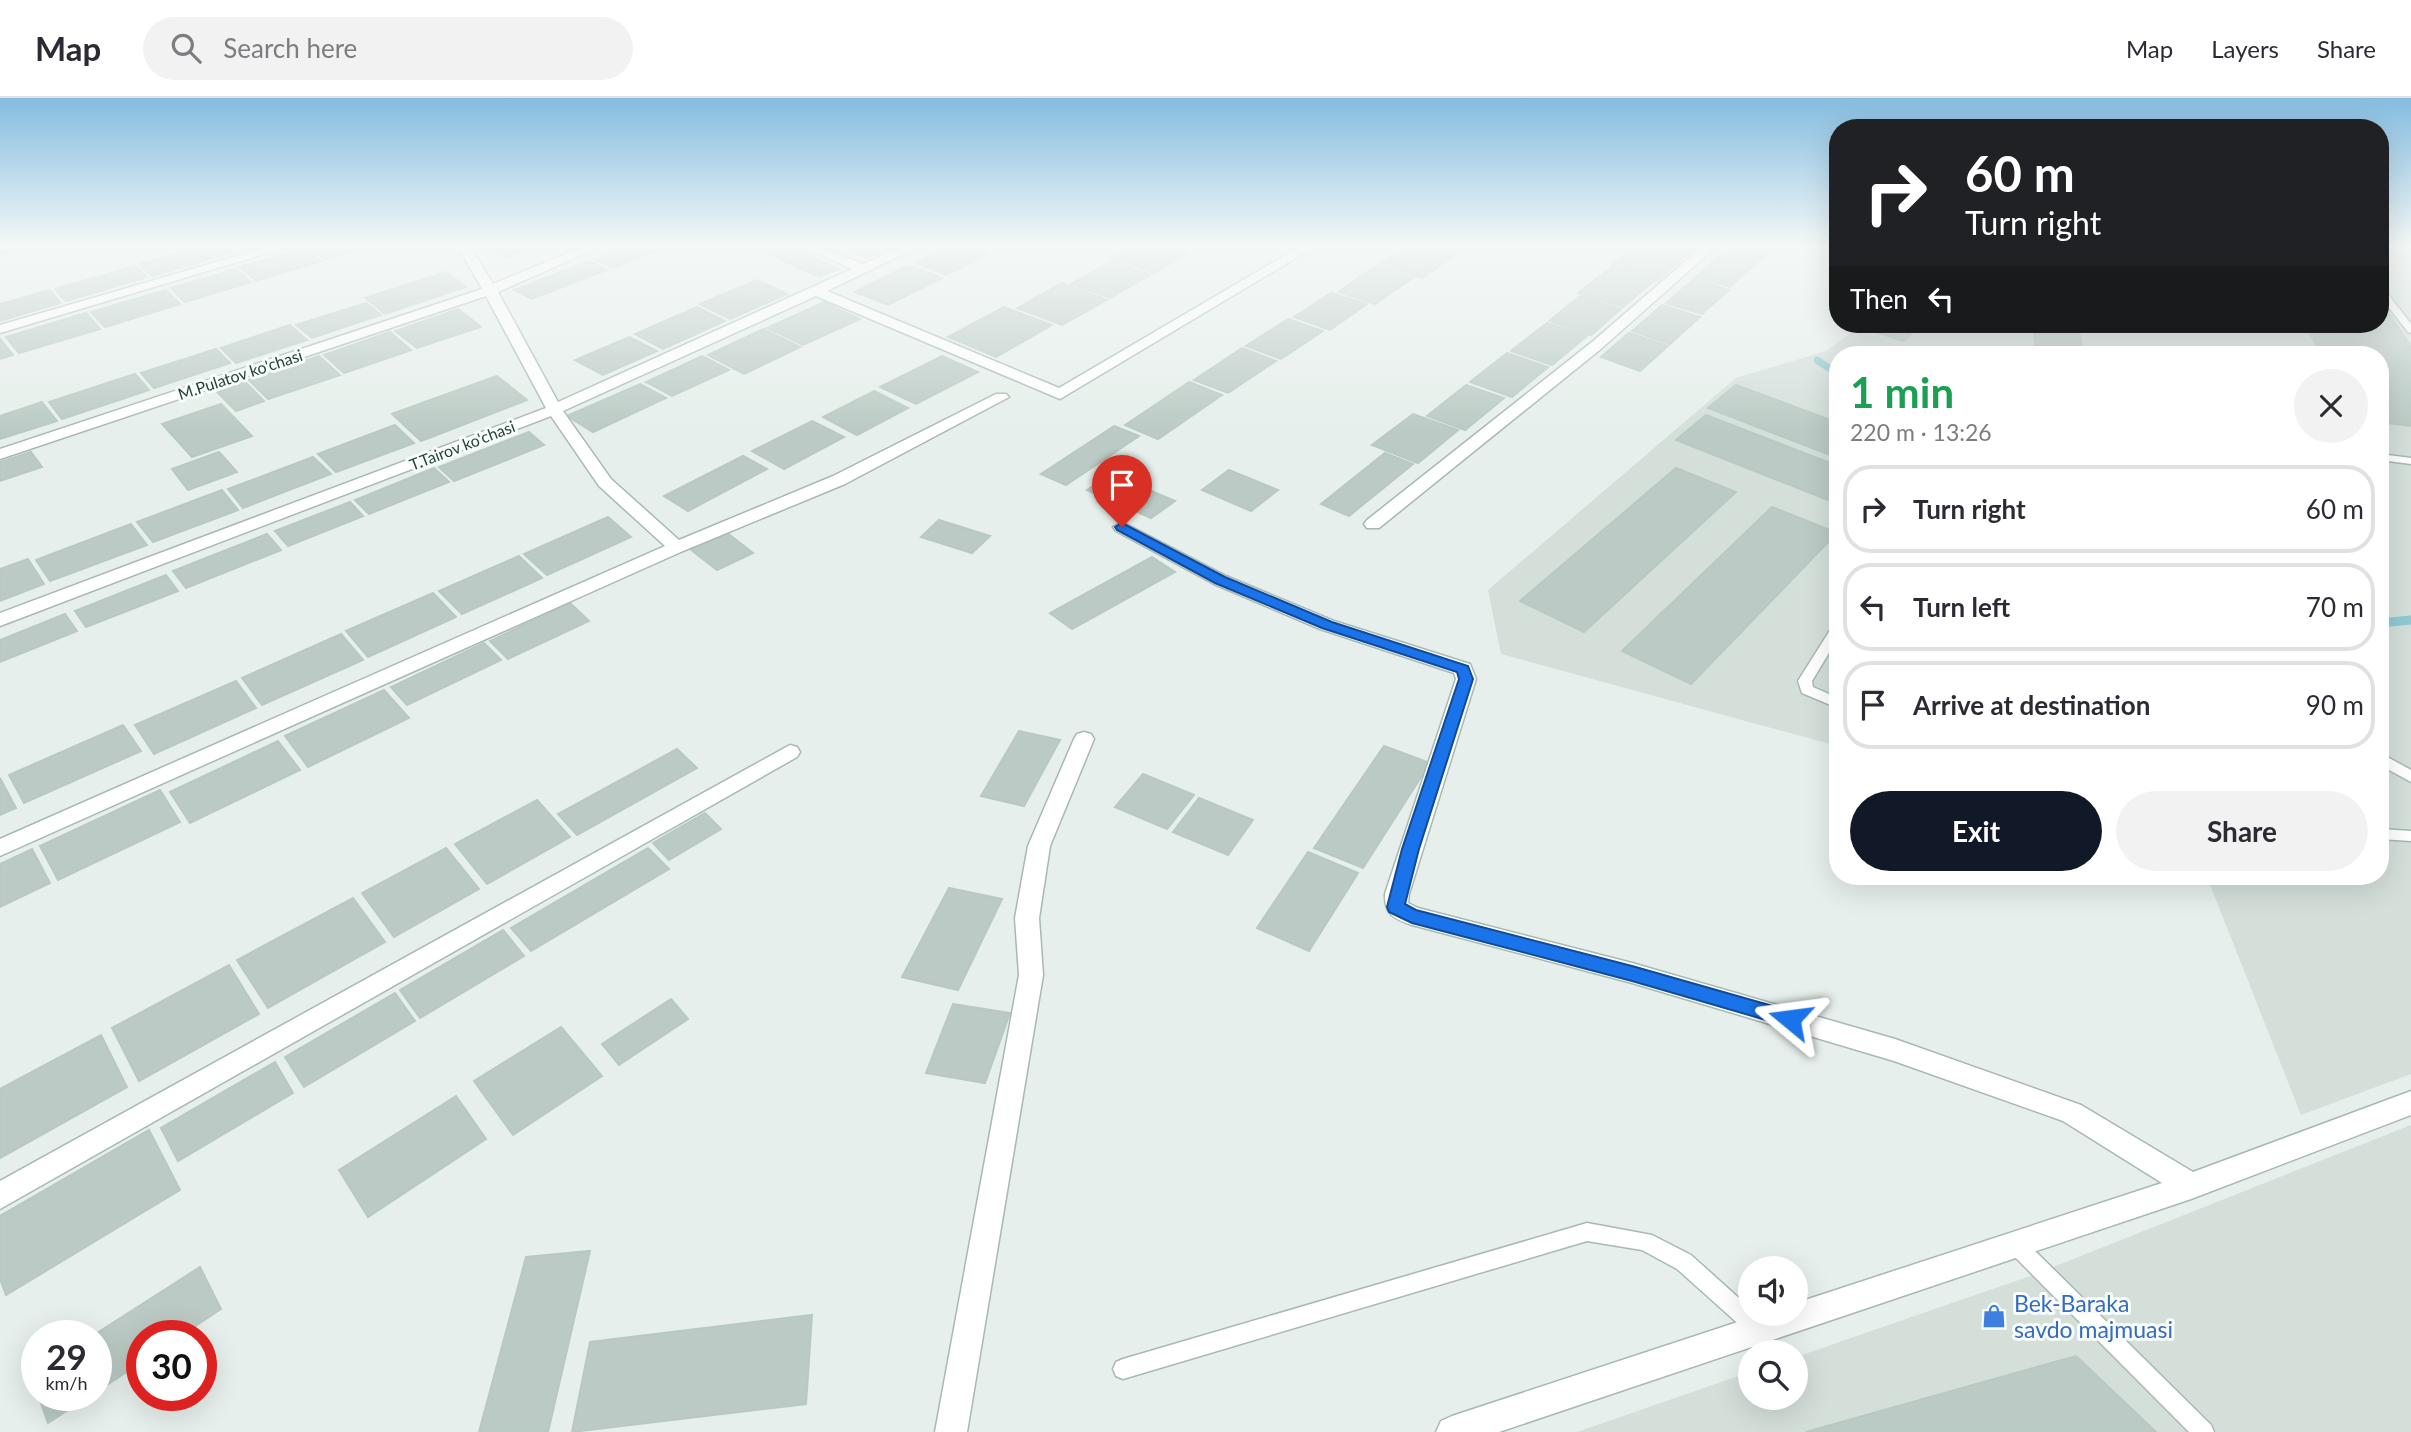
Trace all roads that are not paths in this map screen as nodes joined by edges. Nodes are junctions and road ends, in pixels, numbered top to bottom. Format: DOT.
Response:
graph roads {
  1 [pos="71,308"];
  2 [pos="436,308"];
  3 [pos="501,308"];
  4 [pos="778,308"];
  5 [pos="857,308"];
  6 [pos="1205,308"];
  7 [pos="1640,308"];
  8 [pos="2395,308"];
  9 [pos="0,329"];
  10 [pos="2411,330"];
  11 [pos="1002,397"];
  12 [pos="556,409"];
  13 [pos="0,454"];
  14 [pos="2389,458"];
  15 [pos="2411,461"];
  16 [pos="1373,524"];
  17 [pos="1122,527"];
  18 [pos="677,547"];
  19 [pos="0,620"];
  20 [pos="1829,642"];
  21 [pos="1829,700"];
  22 [pos="1084,739"];
  23 [pos="790,752"];
  24 [pos="2389,764"];
  25 [pos="2411,777"];
  26 [pos="2389,835"];
  27 [pos="2411,836"];
  28 [pos="0,848"];
  29 [pos="2411,1103"];
  30 [pos="2191,1186"];
  31 [pos="0,1196"];
  32 [pos="2016,1245"];
  33 [pos="1760,1330"];
  34 [pos="1123,1369"];
  35 [pos="951,1432"];
  36 [pos="1452,1432"];
  37 [pos="2204,1432"];
  1 -- 9 [label="street"];
  2 -- 13 [label="street, M.Pulatov ko'chasi"];
  3 -- 12 [label="street"];
  4 -- 12 [label="street, T.Tairov ko'chasi"];
  5 -- 6 [label="street"];
  7 -- 16 [label="street"];
  8 -- 10 [label="lane"];
  11 -- 18 [label="street"];
  12 -- 18 [label="street"];
  12 -- 19 [label="street, T.Tairov ko'chasi"];
  14 -- 15 [label="lane"];
  17 -- 30 [label="street"];
  18 -- 28 [label="street"];
  20 -- 21 [label="lane"];
  22 -- 35 [label="street"];
  23 -- 31 [label="street"];
  24 -- 25 [label="lane"];
  26 -- 27 [label="lane"];
  29 -- 30 [label="street"];
  30 -- 32 [label="street"];
  32 -- 33 [label="street"];
  32 -- 37 [label="lane"];
  33 -- 34 [label="lane"];
  33 -- 36 [label="street"];
}
